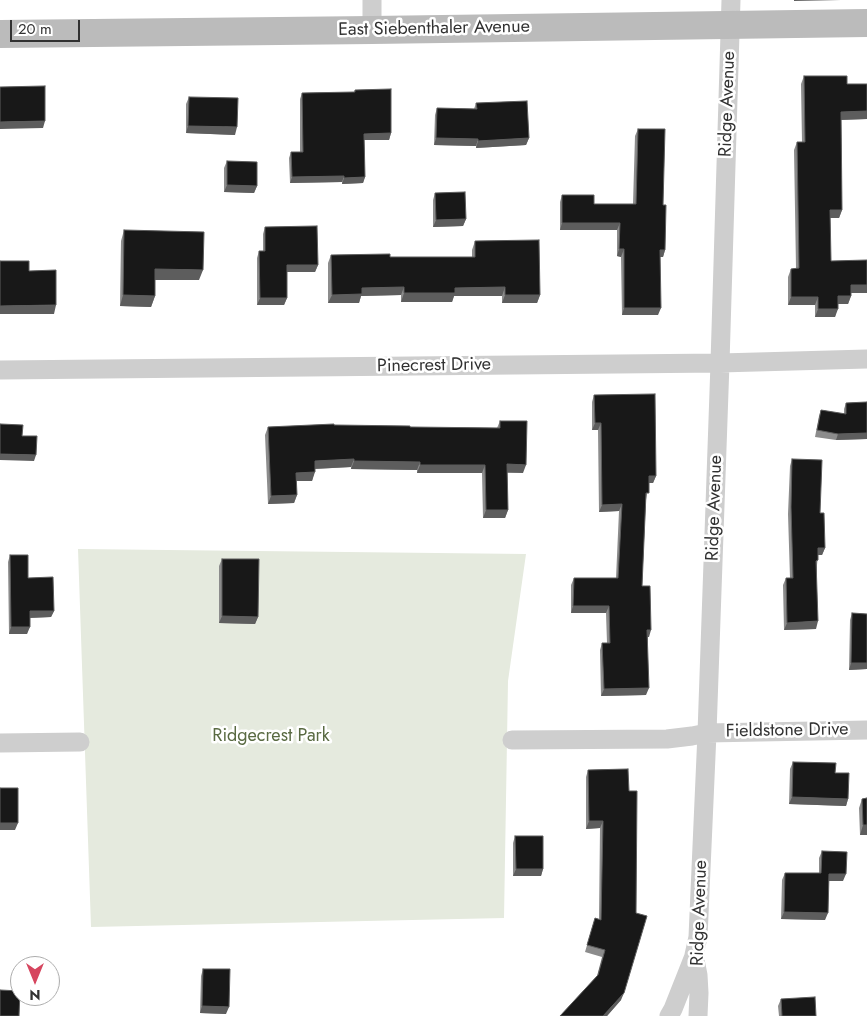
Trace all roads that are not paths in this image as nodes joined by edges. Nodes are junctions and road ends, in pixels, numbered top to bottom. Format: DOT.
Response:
graph roads {
  1 [pos="372,0"];
  2 [pos="731,13"];
  3 [pos="867,23"];
  4 [pos="372,30"];
  5 [pos="0,34"];
  6 [pos="867,359"];
  7 [pos="720,363"];
  8 [pos="0,370"];
  9 [pos="867,730"];
  10 [pos="707,733"];
  11 [pos="512,740"];
  12 [pos="80,742"];
  13 [pos="0,743"];
  14 [pos="694,955"];
  15 [pos="669,1016"];
  16 [pos="698,1016"];
  1 -- 4 [label="street"];
  2 -- 3 [label="main road, East Siebenthaler Avenue"];
  2 -- 4 [label="main road, East Siebenthaler Avenue"];
  2 -- 7 [label="street, Ridge Avenue"];
  4 -- 5 [label="main road, East Siebenthaler Avenue"];
  6 -- 7 [label="street, Pinecrest Drive"];
  7 -- 8 [label="street, Pinecrest Drive"];
  7 -- 10 [label="street, Ridge Avenue"];
  9 -- 10 [label="street, Fieldstone Drive"];
  10 -- 11 [label="street, Fieldstone Drive"];
  10 -- 14 [label="street, Ridge Avenue"];
  12 -- 13 [label="street"];
  14 -- 15 [label="street"];
  14 -- 16 [label="street, Ridge Avenue"];
}
